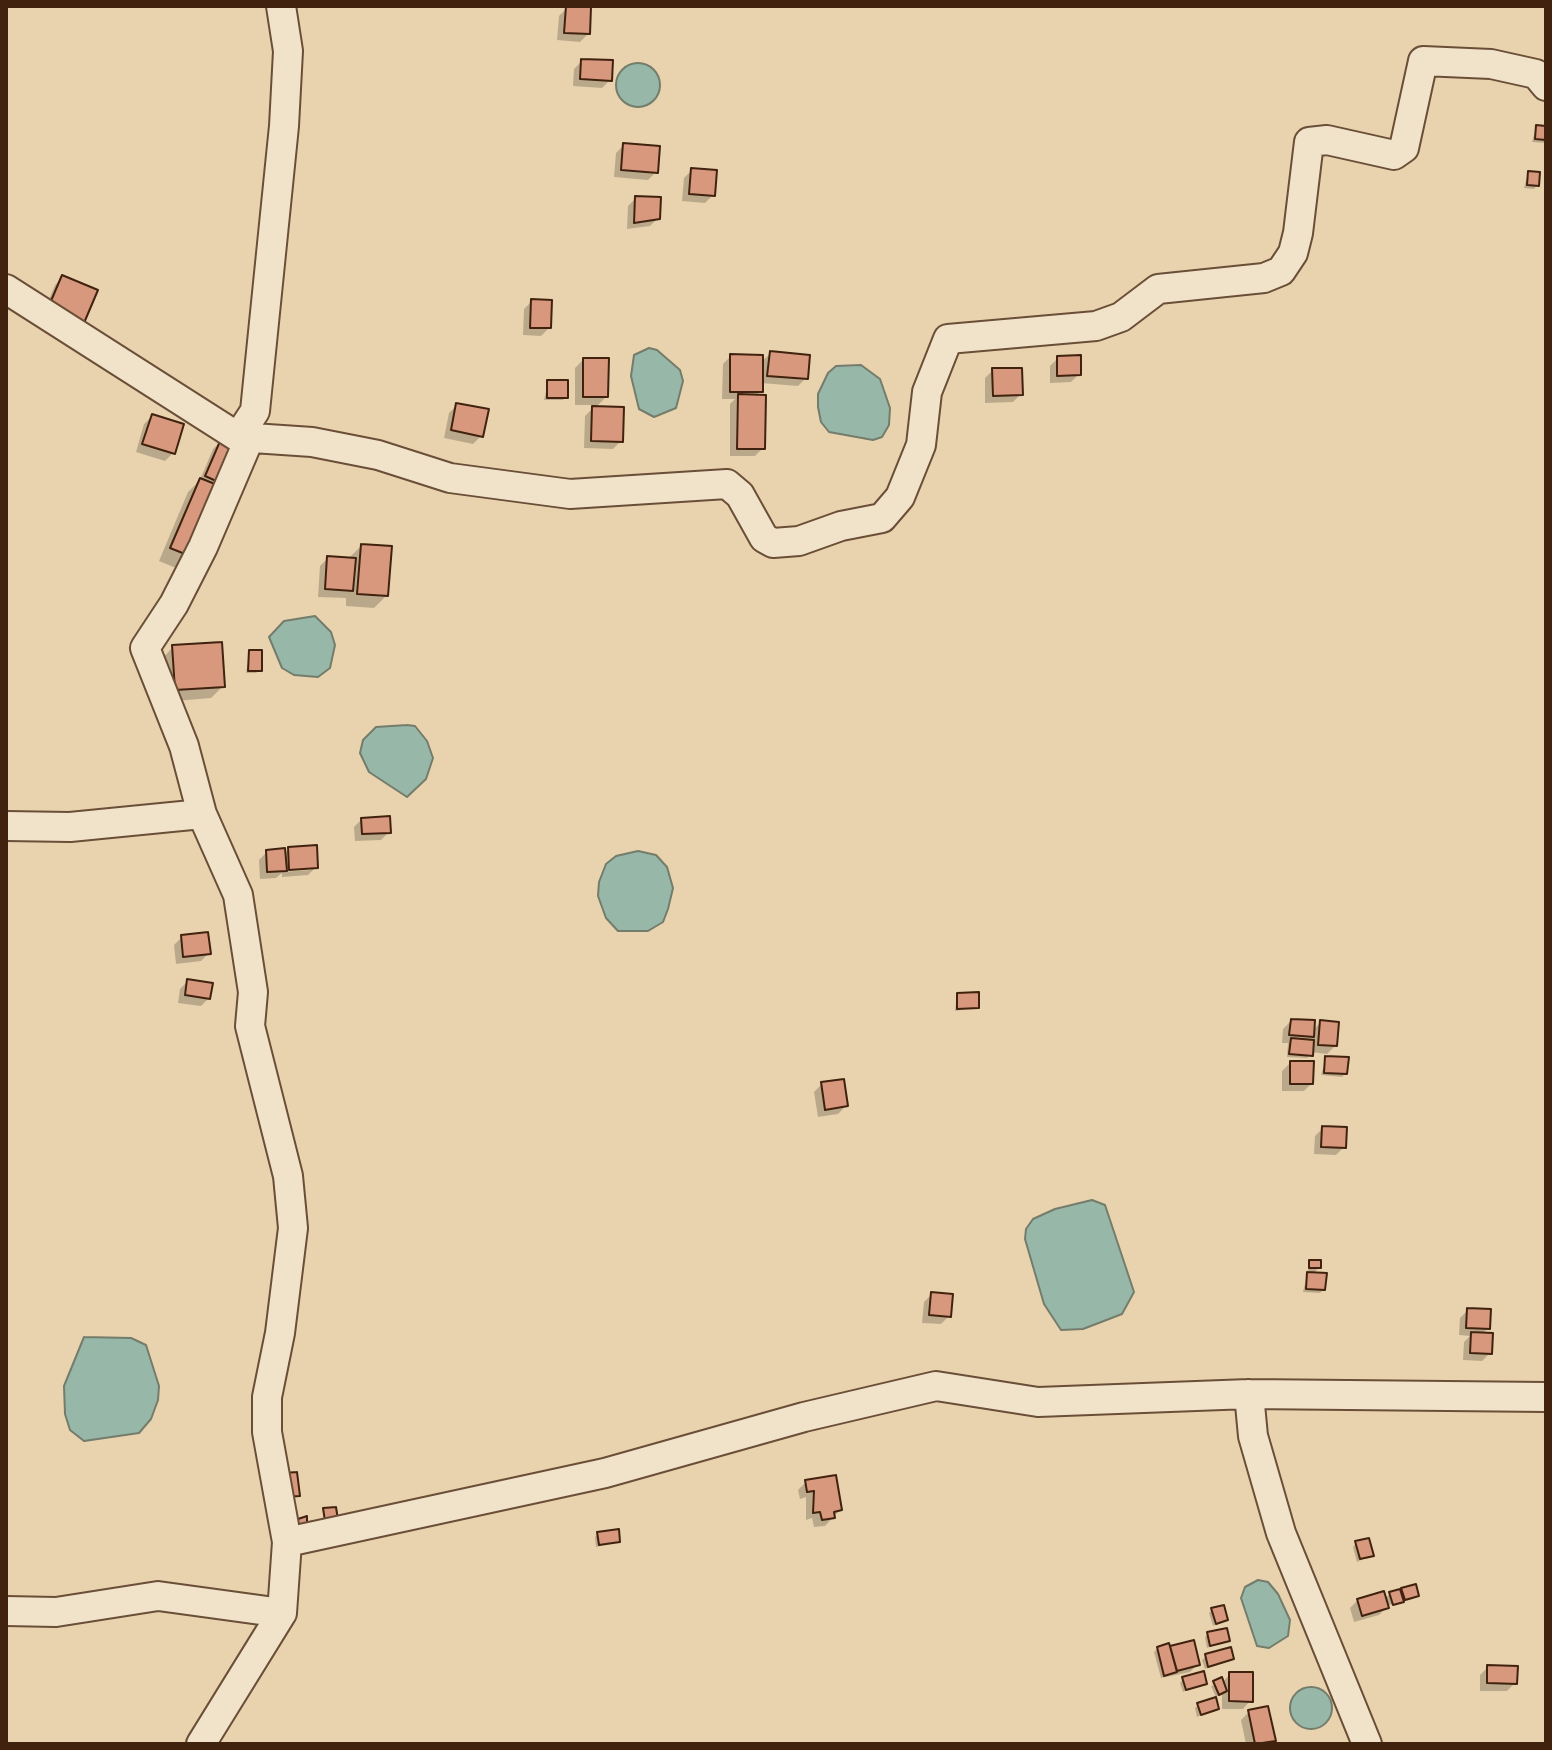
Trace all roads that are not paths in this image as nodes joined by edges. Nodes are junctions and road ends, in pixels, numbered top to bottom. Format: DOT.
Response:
graph roads {
  1 [pos="281,6"];
  2 [pos="1546,86"];
  3 [pos="6,289"];
  4 [pos="238,437"];
  5 [pos="202,814"];
  6 [pos="6,826"];
  7 [pos="1249,1394"];
  8 [pos="1546,1397"];
  9 [pos="287,1542"];
  10 [pos="6,1611"];
  11 [pos="282,1613"];
  12 [pos="201,1744"];
  13 [pos="1367,1744"];
  1 -- 4 [label="street"];
  2 -- 4 [label="street"];
  3 -- 4 [label="street"];
  4 -- 5 [label="street"];
  5 -- 6 [label="street"];
  5 -- 9 [label="street"];
  7 -- 8 [label="street"];
  7 -- 9 [label="street"];
  7 -- 13 [label="street"];
  9 -- 11 [label="street"];
  10 -- 11 [label="street"];
  11 -- 12 [label="street"];
}
